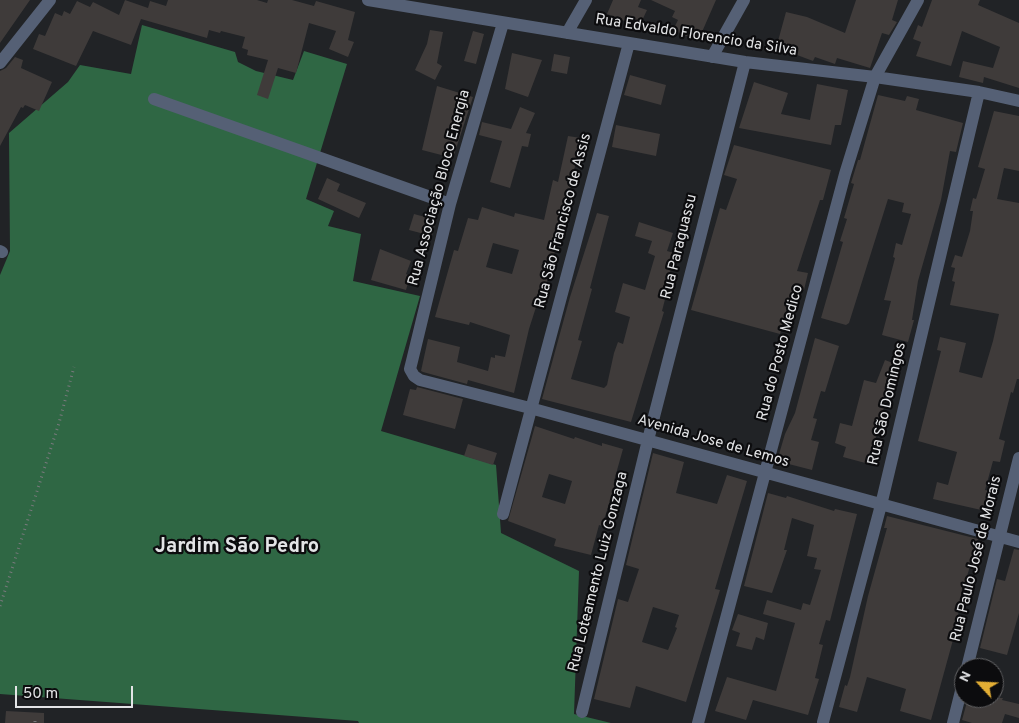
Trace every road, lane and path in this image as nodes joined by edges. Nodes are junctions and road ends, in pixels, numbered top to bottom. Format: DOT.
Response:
graph roads {
  1 [pos="50,0"];
  2 [pos="368,0"];
  3 [pos="586,0"];
  4 [pos="744,0"];
  5 [pos="918,0"];
  6 [pos="503,23"];
  7 [pos="567,33"];
  8 [pos="629,43"];
  9 [pos="712,57"];
  10 [pos="744,62"];
  11 [pos="0,63"];
  12 [pos="875,77"];
  13 [pos="979,92"];
  14 [pos="154,99"];
  15 [pos="1019,101"];
  16 [pos="450,204"];
  17 [pos="412,361"];
  18 [pos="74,367"];
  19 [pos="530,408"];
  20 [pos="648,440"];
  21 [pos="1019,458"];
  22 [pos="766,474"];
  23 [pos="881,505"];
  24 [pos="503,514"];
  25 [pos="1000,536"];
  26 [pos="1019,542"];
  27 [pos="0,606"];
  28 [pos="970,658"];
  29 [pos="957,708"];
  30 [pos="582,712"];
  31 [pos="823,722"];
  32 [pos="698,723"];
  33 [pos="953,723"];
  1 -- 11 [label="street"];
  2 -- 6 [label="street, Rua Edvaldo Florencio da Silva"];
  3 -- 7 [label="street"];
  4 -- 9 [label="street"];
  5 -- 12 [label="street, Rua do Posto Medico"];
  6 -- 7 [label="street, Rua Edvaldo Florencio da Silva"];
  6 -- 16 [label="street, Rua Associação Bloco Energia"];
  7 -- 8 [label="street, Rua Edvaldo Florencio da Silva"];
  8 -- 9 [label="street, Rua Edvaldo Florencio da Silva"];
  8 -- 19 [label="street, Rua São Francisco de Assis"];
  9 -- 10 [label="street, Rua Edvaldo Florencio da Silva"];
  10 -- 12 [label="street, Rua Edvaldo Florencio da Silva"];
  10 -- 20 [label="street, Rua Paraguassu"];
  12 -- 13 [label="street, Rua Edvaldo Florencio da Silva"];
  12 -- 22 [label="street, Rua do Posto Medico"];
  13 -- 15 [label="street, Rua Edvaldo Florencio da Silva"];
  13 -- 23 [label="street, Rua São Domingos"];
  14 -- 16 [label="street"];
  16 -- 17 [label="street, Rua Associação Bloco Energia"];
  17 -- 19 [label="street, Avenida Jose de Lemos"];
  18 -- 27 [label="path"];
  19 -- 20 [label="street, Avenida Jose de Lemos"];
  19 -- 24 [label="street, Rua São Francisco de Assis"];
  20 -- 22 [label="street, Avenida Jose de Lemos"];
  20 -- 30 [label="street, Rua Loteamento Luiz Gonzaga"];
  21 -- 25 [label="street, Rua Paulo José de Morais"];
  22 -- 23 [label="street, Avenida Jose de Lemos"];
  22 -- 32 [label="street, Rua do Posto Medico"];
  23 -- 25 [label="street, Avenida Jose de Lemos"];
  23 -- 31 [label="street, Rua São Domingos"];
  25 -- 26 [label="street, Avenida Jose de Lemos"];
  25 -- 28 [label="street, Rua Paulo José de Morais"];
  29 -- 33 [label="street"];
}
